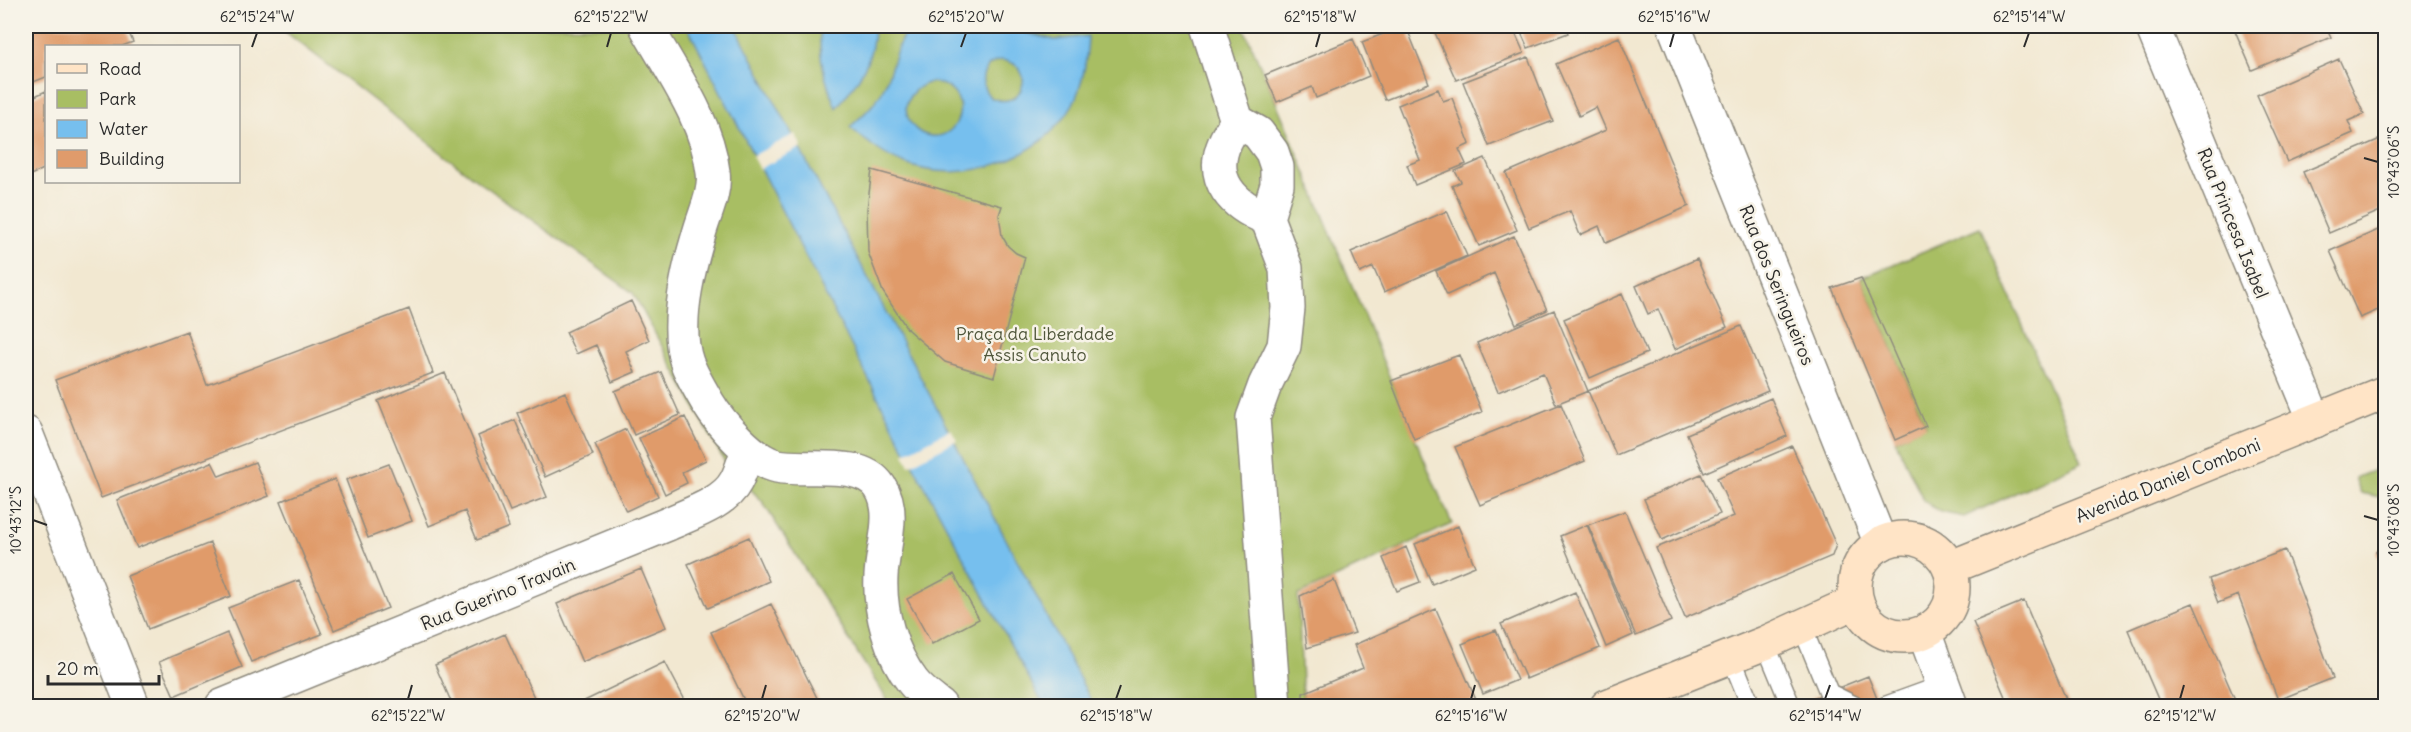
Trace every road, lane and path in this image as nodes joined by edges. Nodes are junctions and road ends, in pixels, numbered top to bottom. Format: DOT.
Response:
graph roads {
  1 [pos="646,26"];
  2 [pos="1208,26"];
  3 [pos="1674,26"];
  4 [pos="2152,26"];
  5 [pos="1237,121"];
  6 [pos="1267,218"];
  7 [pos="2385,392"];
  8 [pos="2315,421"];
  9 [pos="26,433"];
  10 [pos="748,450"];
  11 [pos="1881,544"];
  12 [pos="1949,568"];
  13 [pos="1857,601"];
  14 [pos="1802,627"];
  15 [pos="1924,632"];
  16 [pos="1765,643"];
  17 [pos="1731,657"];
  18 [pos="1271,670"];
  19 [pos="1947,696"];
  20 [pos="132,706"];
  21 [pos="222,706"];
  22 [pos="940,706"];
  23 [pos="1261,706"];
  24 [pos="1274,706"];
  25 [pos="1606,706"];
  26 [pos="1751,706"];
  27 [pos="1791,706"];
  28 [pos="1855,706"];
  29 [pos="1885,706"];
  1 -- 10 [label="street"];
  2 -- 5 [label="street"];
  3 -- 11 [label="street, Rua dos Seringueiros"];
  4 -- 8 [label="street, Rua Princesa Isabel"];
  5 -- 6 [label="street"];
  5 -- 6 [label="street"];
  6 -- 18 [label="street"];
  7 -- 8 [label="street, Avenida Daniel Comboni"];
  8 -- 12 [label="street, Avenida Daniel Comboni"];
  9 -- 20 [label="street"];
  10 -- 21 [label="street, Rua Guerino Travain"];
  10 -- 22 [label="street"];
  11 -- 12 [label="street"];
  11 -- 13 [label="street"];
  12 -- 15 [label="street"];
  13 -- 14 [label="street"];
  13 -- 15 [label="street"];
  14 -- 16 [label="street"];
  14 -- 28 [label="lane"];
  15 -- 19 [label="street"];
  16 -- 17 [label="street"];
  16 -- 27 [label="lane"];
  17 -- 25 [label="street"];
  17 -- 26 [label="lane"];
  18 -- 23 [label="street"];
  18 -- 24 [label="street"];
  19 -- 29 [label="lane"];
}
